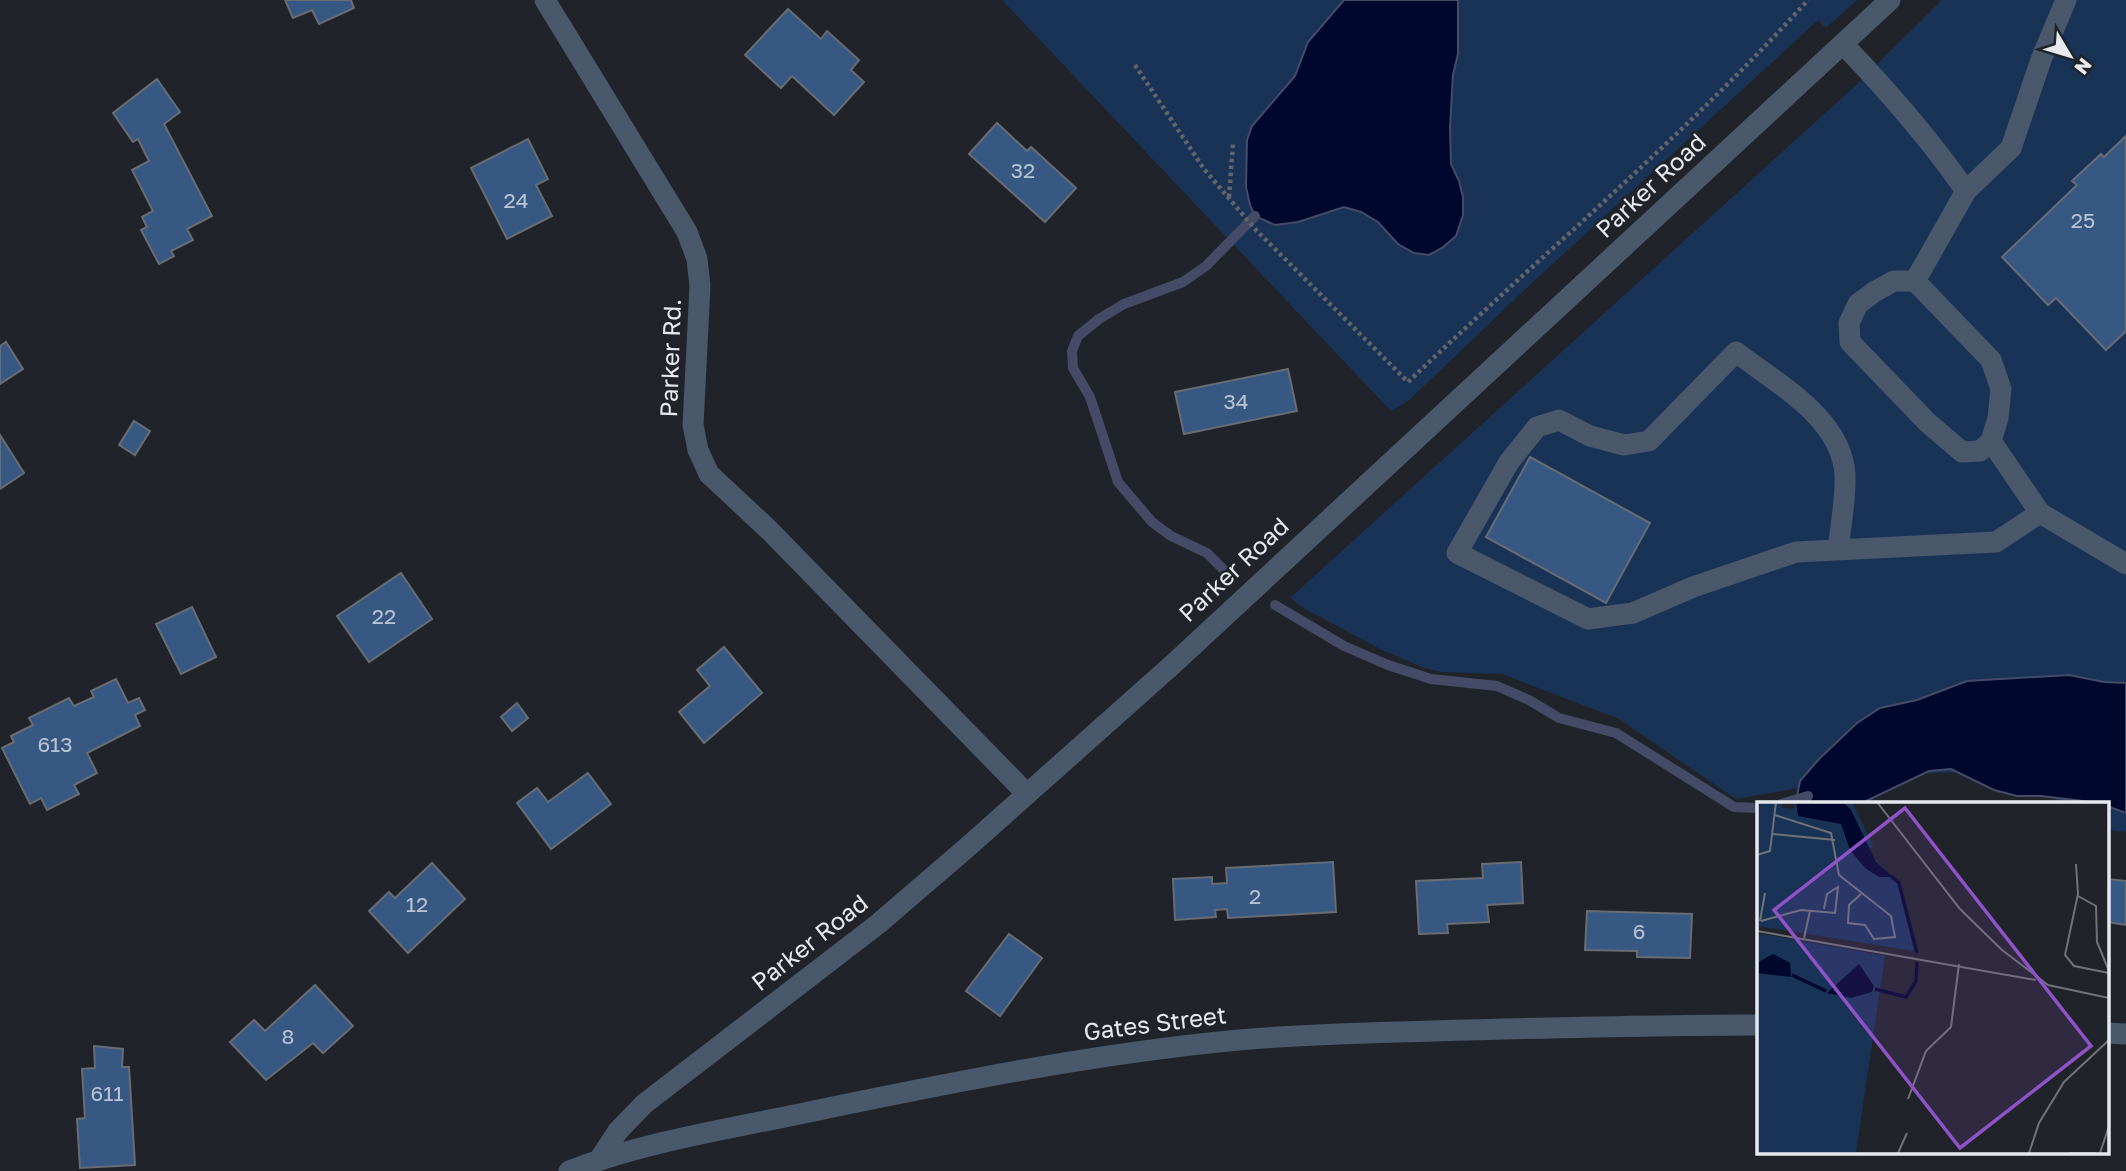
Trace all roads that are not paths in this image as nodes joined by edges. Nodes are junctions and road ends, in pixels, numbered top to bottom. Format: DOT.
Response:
graph roads {
  1 [pos="545,0"];
  2 [pos="1890,0"];
  3 [pos="2066,0"];
  4 [pos="1843,44"];
  5 [pos="1966,191"];
  6 [pos="1915,281"];
  7 [pos="1991,441"];
  8 [pos="2040,513"];
  9 [pos="1838,549"];
  10 [pos="2126,564"];
  11 [pos="1027,794"];
  12 [pos="1757,1025"];
  13 [pos="2108,1033"];
  14 [pos="2126,1034"];
  15 [pos="599,1160"];
  16 [pos="569,1171"];
  1 -- 11 [label="street, Parker Rd."];
  2 -- 4 [label="street, Parker Road"];
  3 -- 5 [label="street"];
  4 -- 5 [label="street"];
  4 -- 11 [label="street, Parker Road"];
  5 -- 6 [label="street"];
  6 -- 7 [label="street"];
  6 -- 7 [label="street"];
  7 -- 8 [label="street"];
  8 -- 9 [label="street"];
  8 -- 10 [label="street"];
  9 -- 9 [label="street"];
  11 -- 15 [label="street, Parker Road"];
  12 -- 15 [label="street, Gates Street"];
  13 -- 14 [label="street"];
  15 -- 16 [label="street, Gates Street"];
}
